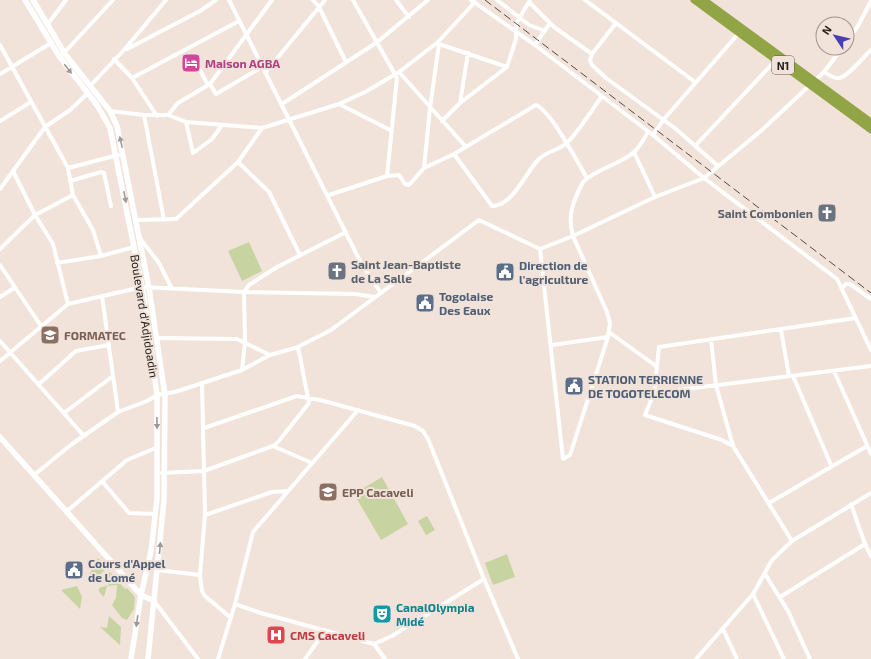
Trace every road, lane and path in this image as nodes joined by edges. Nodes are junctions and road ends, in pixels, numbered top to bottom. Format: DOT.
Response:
graph roads {
  1 [pos="25,0"];
  2 [pos="33,0"];
  3 [pos="66,0"];
  4 [pos="113,0"];
  5 [pos="166,0"];
  6 [pos="216,0"];
  7 [pos="229,0"];
  8 [pos="272,0"];
  9 [pos="313,0"];
  10 [pos="325,0"];
  11 [pos="353,0"];
  12 [pos="396,0"];
  13 [pos="428,0"];
  14 [pos="497,0"];
  15 [pos="585,0"];
  16 [pos="694,0"];
  17 [pos="704,0"];
  18 [pos="473,1"];
  19 [pos="530,1"];
  20 [pos="871,1"];
  21 [pos="319,7"];
  22 [pos="409,17"];
  23 [pos="519,18"];
  24 [pos="239,21"];
  25 [pos="550,23"];
  26 [pos="616,23"];
  27 [pos="47,24"];
  28 [pos="855,30"];
  29 [pos="515,31"];
  30 [pos="544,31"];
  31 [pos="739,33"];
  32 [pos="245,35"];
  33 [pos="51,43"];
  34 [pos="376,43"];
  35 [pos="438,43"];
  36 [pos="0,45"];
  37 [pos="535,45"];
  38 [pos="124,50"];
  39 [pos="871,50"];
  40 [pos="468,53"];
  41 [pos="592,54"];
  42 [pos="62,55"];
  43 [pos="836,56"];
  44 [pos="193,57"];
  45 [pos="114,59"];
  46 [pos="777,60"];
  47 [pos="346,62"];
  48 [pos="11,66"];
  49 [pos="262,67"];
  50 [pos="507,67"];
  51 [pos="824,72"];
  52 [pos="265,73"];
  53 [pos="398,73"];
  54 [pos="0,74"];
  55 [pos="132,78"];
  56 [pos="695,82"];
  57 [pos="812,83"];
  58 [pos="209,84"];
  59 [pos="90,86"];
  60 [pos="88,93"];
  61 [pos="602,96"];
  62 [pos="31,102"];
  63 [pos="460,102"];
  64 [pos="282,104"];
  65 [pos="339,104"];
  66 [pos="430,108"];
  67 [pos="110,111"];
  68 [pos="144,115"];
  69 [pos="168,115"];
  70 [pos="157,116"];
  71 [pos="664,119"];
  72 [pos="290,120"];
  73 [pos="0,121"];
  74 [pos="186,122"];
  75 [pos="442,122"];
  76 [pos="871,122"];
  77 [pos="222,125"];
  78 [pos="45,127"];
  79 [pos="262,128"];
  80 [pos="871,130"];
  81 [pos="392,131"];
  82 [pos="648,132"];
  83 [pos="653,135"];
  84 [pos="566,143"];
  85 [pos="695,146"];
  86 [pos="466,147"];
  87 [pos="634,152"];
  88 [pos="454,154"];
  89 [pos="117,155"];
  90 [pos="124,155"];
  91 [pos="238,162"];
  92 [pos="718,166"];
  93 [pos="68,168"];
  94 [pos="424,168"];
  95 [pos="13,171"];
  96 [pos="388,176"];
  97 [pos="587,178"];
  98 [pos="704,178"];
  99 [pos="70,181"];
  100 [pos="122,183"];
  101 [pos="129,184"];
  102 [pos="0,189"];
  103 [pos="73,195"];
  104 [pos="329,195"];
  105 [pos="655,197"];
  106 [pos="111,206"];
  107 [pos="35,215"];
  108 [pos="136,220"];
  109 [pos="164,220"];
  110 [pos="346,232"];
  111 [pos="139,236"];
  112 [pos="573,236"];
  113 [pos="134,247"];
  114 [pos="0,249"];
  115 [pos="540,249"];
  116 [pos="300,255"];
  117 [pos="101,256"];
  118 [pos="57,263"];
  119 [pos="0,265"];
  120 [pos="142,287"];
  121 [pos="14,288"];
  122 [pos="149,288"];
  123 [pos="842,288"];
  124 [pos="172,289"];
  125 [pos="244,292"];
  126 [pos="381,293"];
  127 [pos="102,296"];
  128 [pos="0,297"];
  129 [pos="376,297"];
  130 [pos="871,299"];
  131 [pos="68,304"];
  132 [pos="856,318"];
  133 [pos="41,326"];
  134 [pos="781,330"];
  135 [pos="609,332"];
  136 [pos="608,337"];
  137 [pos="156,338"];
  138 [pos="711,340"];
  139 [pos="0,341"];
  140 [pos="244,343"];
  141 [pos="552,345"];
  142 [pos="109,346"];
  143 [pos="298,347"];
  144 [pos="871,350"];
  145 [pos="10,353"];
  146 [pos="270,355"];
  147 [pos="0,361"];
  148 [pos="656,366"];
  149 [pos="871,366"];
  150 [pos="242,370"];
  151 [pos="834,371"];
  152 [pos="113,376"];
  153 [pos="791,376"];
  154 [pos="39,384"];
  155 [pos="202,384"];
  156 [pos="716,385"];
  157 [pos="654,393"];
  158 [pos="157,395"];
  159 [pos="164,395"];
  160 [pos="309,397"];
  161 [pos="358,410"];
  162 [pos="118,412"];
  163 [pos="64,413"];
  164 [pos="204,428"];
  165 [pos="84,436"];
  166 [pos="0,437"];
  167 [pos="273,446"];
  168 [pos="733,446"];
  169 [pos="867,446"];
  170 [pos="158,447"];
  171 [pos="871,454"];
  172 [pos="312,463"];
  173 [pos="831,465"];
  174 [pos="204,471"];
  175 [pos="158,473"];
  176 [pos="165,474"];
  177 [pos="34,475"];
  178 [pos="102,481"];
  179 [pos="288,491"];
  180 [pos="871,493"];
  181 [pos="769,503"];
  182 [pos="851,504"];
  183 [pos="66,512"];
  184 [pos="155,514"];
  185 [pos="205,515"];
  186 [pos="792,541"];
  187 [pos="864,544"];
  188 [pos="871,556"];
  189 [pos="158,570"];
  190 [pos="765,574"];
  191 [pos="200,575"];
  192 [pos="484,579"];
  193 [pos="753,594"];
  194 [pos="141,595"];
  195 [pos="780,597"];
  196 [pos="154,601"];
  197 [pos="236,604"];
  198 [pos="231,618"];
  199 [pos="723,629"];
  200 [pos="325,632"];
  201 [pos="374,644"];
  202 [pos="131,659"];
  203 [pos="148,659"];
  204 [pos="198,659"];
  205 [pos="218,659"];
  206 [pos="304,659"];
  207 [pos="385,659"];
  208 [pos="518,659"];
  209 [pos="696,659"];
  210 [pos="737,659"];
  211 [pos="784,659"];
  212 [pos="810,659"];
  1 -- 33 [label="main road, Boulevard d'Adjidoadin"];
  2 -- 27 [label="main road, Boulevard d'Adjidoadin"];
  3 -- 27 [label="street"];
  4 -- 42 [label="street"];
  5 -- 38 [label="street"];
  6 -- 38 [label="street"];
  7 -- 24 [label="street"];
  8 -- 32 [label="street"];
  9 -- 21 [label="street"];
  10 -- 21 [label="street"];
  11 -- 34 [label="street"];
  12 -- 22 [label="street"];
  13 -- 22 [label="street"];
  14 -- 23 [label="street"];
  15 -- 26 [label="street"];
  16 -- 31 [label="highway, N1"];
  17 -- 57 [label="highway, N1"];
  18 -- 29 [label="street"];
  18 -- 35 [label="street"];
  19 -- 23 [label="street"];
  19 -- 25 [label="street"];
  20 -- 28 [label="street"];
  21 -- 47 [label="street"];
  21 -- 52 [label="street"];
  22 -- 34 [label="street"];
  23 -- 29 [label="street"];
  23 -- 30 [label="street"];
  24 -- 32 [label="street"];
  24 -- 55 [label="street"];
  25 -- 30 [label="street"];
  25 -- 41 [label="street"];
  26 -- 41 [label="street"];
  26 -- 56 [label="street"];
  27 -- 42 [label="main road, Boulevard d'Adjidoadin"];
  29 -- 37 [label="street"];
  29 -- 50 [label="street"];
  30 -- 37 [label="street"];
  31 -- 46 [label="highway, N1"];
  31 -- 56 [label="street"];
  32 -- 49 [label="street"];
  32 -- 58 [label="street"];
  33 -- 42 [label="main road, Boulevard d'Adjidoadin"];
  33 -- 48 [label="street"];
  34 -- 47 [label="street"];
  34 -- 53 [label="street"];
  35 -- 40 [label="street"];
  35 -- 53 [label="street"];
  35 -- 66 [label="street"];
  36 -- 48 [label="street"];
  37 -- 61 [label="street"];
  38 -- 45 [label="street"];
  39 -- 51 [label="street"];
  40 -- 50 [label="street"];
  40 -- 63 [label="street"];
  41 -- 71 [label="street"];
  42 -- 59 [label="main road, Boulevard d'Adjidoadin"];
  42 -- 60 [label="main road, Boulevard d'Adjidoadin, one-way"];
  43 -- 51 [label="street"];
  44 -- 58 [label="street"];
  45 -- 55 [label="street"];
  45 -- 59 [label="street"];
  46 -- 57 [label="highway, N1"];
  46 -- 85 [label="street"];
  47 -- 64 [label="street"];
  48 -- 54 [label="street"];
  48 -- 62 [label="street"];
  49 -- 52 [label="street"];
  49 -- 58 [label="street"];
  50 -- 63 [label="street"];
  51 -- 57 [label="street"];
  52 -- 64 [label="street"];
  53 -- 65 [label="street"];
  53 -- 66 [label="street"];
  53 -- 81 [label="street"];
  55 -- 70 [label="street"];
  56 -- 71 [label="street"];
  57 -- 76 [label="highway, N1"];
  57 -- 80 [label="highway, N1"];
  57 -- 92 [label="street"];
  58 -- 69 [label="street"];
  59 -- 67 [label="main road, Boulevard d'Adjidoadin"];
  60 -- 78 [label="street"];
  60 -- 89 [label="main road, Boulevard d'Adjidoadin"];
  61 -- 82 [label="street"];
  61 -- 84 [label="street"];
  62 -- 73 [label="street"];
  62 -- 78 [label="street"];
  63 -- 75 [label="street"];
  64 -- 72 [label="street"];
  65 -- 72 [label="street"];
  65 -- 81 [label="street"];
  66 -- 75 [label="street"];
  66 -- 94 [label="street"];
  67 -- 68 [label="street"];
  90 -- 67 [label="main road, Boulevard d'Adjidoadin, one-way"];
  68 -- 70 [label="street"];
  68 -- 109 [label="street"];
  69 -- 70 [label="street"];
  69 -- 74 [label="street"];
  71 -- 83 [label="street"];
  71 -- 85 [label="street"];
  72 -- 79 [label="street"];
  72 -- 104 [label="street"];
  74 -- 77 [label="street"];
  74 -- 77 [label="street"];
  75 -- 86 [label="street"];
  77 -- 79 [label="street"];
  78 -- 93 [label="street"];
  78 -- 95 [label="street"];
  79 -- 91 [label="street"];
  81 -- 96 [label="street"];
  82 -- 83 [label="street"];
  82 -- 87 [label="street"];
  83 -- 98 [label="street"];
  84 -- 86 [label="street"];
  84 -- 88 [label="street"];
  84 -- 97 [label="street"];
  85 -- 92 [label="street"];
  86 -- 88 [label="street"];
  87 -- 97 [label="street"];
  87 -- 105 [label="street"];
  88 -- 94 [label="street"];
  89 -- 90 [label="street"];
  89 -- 93 [label="street"];
  89 -- 100 [label="main road, Boulevard d'Adjidoadin"];
  90 -- 101 [label="main road, Boulevard d'Adjidoadin"];
  91 -- 109 [label="street"];
  91 -- 116 [label="street"];
  92 -- 98 [label="street"];
  93 -- 99 [label="street"];
  94 -- 96 [label="street"];
  95 -- 102 [label="street"];
  95 -- 107 [label="street"];
  96 -- 104 [label="street"];
  97 -- 112 [label="street"];
  98 -- 105 [label="street"];
  98 -- 123 [label="street"];
  99 -- 103 [label="street"];
  99 -- 106 [label="street"];
  100 -- 101 [label="main road"];
  100 -- 113 [label="main road, Boulevard d'Adjidoadin, one-way"];
  101 -- 108 [label="main road, Boulevard d'Adjidoadin"];
  103 -- 107 [label="street"];
  103 -- 117 [label="street"];
  104 -- 110 [label="street"];
  105 -- 112 [label="street"];
  107 -- 114 [label="street"];
  107 -- 118 [label="street"];
  108 -- 109 [label="street"];
  108 -- 111 [label="main road, Boulevard d'Adjidoadin"];
  110 -- 116 [label="street"];
  110 -- 126 [label="street"];
  111 -- 122 [label="main road, Boulevard d'Adjidoadin"];
  111 -- 124 [label="street"];
  112 -- 115 [label="street"];
  112 -- 135 [label="street"];
  113 -- 117 [label="street"];
  113 -- 120 [label="main road, Boulevard d'Adjidoadin"];
  115 -- 126 [label="street"];
  115 -- 141 [label="street"];
  116 -- 125 [label="street"];
  117 -- 118 [label="street"];
  118 -- 131 [label="street"];
  119 -- 121 [label="street"];
  120 -- 122 [label="street"];
  120 -- 127 [label="street"];
  120 -- 158 [label="main road, Boulevard d'Adjidoadin"];
  121 -- 128 [label="street"];
  121 -- 133 [label="street"];
  122 -- 124 [label="street"];
  122 -- 137 [label="main road, Boulevard d'Adjidoadin"];
  123 -- 130 [label="street"];
  123 -- 132 [label="street"];
  124 -- 125 [label="street"];
  125 -- 129 [label="street"];
  125 -- 140 [label="street"];
  126 -- 129 [label="street"];
  127 -- 131 [label="street"];
  127 -- 142 [label="street"];
  129 -- 143 [label="street"];
  131 -- 133 [label="street"];
  132 -- 134 [label="street"];
  132 -- 144 [label="street"];
  133 -- 145 [label="street"];
  134 -- 138 [label="street"];
  134 -- 153 [label="street"];
  135 -- 136 [label="street"];
  135 -- 148 [label="street"];
  136 -- 141 [label="street"];
  136 -- 141 [label="street"];
  137 -- 140 [label="street"];
  137 -- 159 [label="main road, Boulevard d'Adjidoadin"];
  138 -- 148 [label="street"];
  138 -- 156 [label="street"];
  139 -- 145 [label="street"];
  140 -- 146 [label="street"];
  140 -- 150 [label="street"];
  142 -- 152 [label="street"];
  142 -- 154 [label="street"];
  143 -- 146 [label="street"];
  143 -- 160 [label="street"];
  145 -- 147 [label="street"];
  145 -- 154 [label="street"];
  146 -- 150 [label="street"];
  148 -- 157 [label="street"];
  149 -- 151 [label="street"];
  150 -- 155 [label="street"];
  151 -- 153 [label="street"];
  151 -- 169 [label="street"];
  152 -- 162 [label="street"];
  152 -- 163 [label="street"];
  153 -- 156 [label="street"];
  153 -- 173 [label="street"];
  154 -- 163 [label="street"];
  155 -- 159 [label="street"];
  155 -- 164 [label="street"];
  156 -- 157 [label="street"];
  156 -- 168 [label="street"];
  157 -- 168 [label="street"];
  158 -- 159 [label="street"];
  158 -- 162 [label="street"];
  158 -- 170 [label="main road, Boulevard d'Adjidoadin, one-way"];
  159 -- 176 [label="main road, Boulevard d'Adjidoadin"];
  160 -- 161 [label="street"];
  160 -- 164 [label="street"];
  160 -- 167 [label="street"];
  161 -- 172 [label="street"];
  161 -- 192 [label="street"];
  162 -- 165 [label="street"];
  163 -- 165 [label="street"];
  164 -- 174 [label="street"];
  165 -- 177 [label="street"];
  166 -- 177 [label="main road"];
  167 -- 172 [label="street"];
  167 -- 174 [label="street"];
  168 -- 181 [label="street"];
  169 -- 171 [label="street"];
  169 -- 173 [label="street"];
  170 -- 175 [label="main road, Boulevard d'Adjidoadin"];
  170 -- 178 [label="street"];
  172 -- 179 [label="street"];
  173 -- 181 [label="street"];
  174 -- 176 [label="street"];
  174 -- 185 [label="street"];
  175 -- 176 [label="street"];
  175 -- 184 [label="main road, Boulevard d'Adjidoadin"];
  189 -- 176 [label="main road, Boulevard d'Adjidoadin, one-way"];
  177 -- 183 [label="main road"];
  178 -- 183 [label="street"];
  178 -- 184 [label="street"];
  179 -- 185 [label="street"];
  179 -- 197 [label="street"];
  180 -- 182 [label="street"];
  181 -- 186 [label="street"];
  182 -- 186 [label="street"];
  182 -- 187 [label="street"];
  183 -- 194 [label="main road"];
  184 -- 194 [label="main road, Boulevard d'Adjidoadin"];
  185 -- 191 [label="street"];
  186 -- 190 [label="street"];
  187 -- 188 [label="street"];
  187 -- 195 [label="street"];
  189 -- 191 [label="street"];
  189 -- 196 [label="main road, Boulevard d'Adjidoadin"];
  190 -- 193 [label="street"];
  190 -- 195 [label="street"];
  191 -- 198 [label="street"];
  192 -- 201 [label="street"];
  192 -- 208 [label="street"];
  193 -- 199 [label="street"];
  193 -- 211 [label="street"];
  194 -- 196 [label="main road"];
  194 -- 202 [label="main road, Boulevard d'Adjidoadin, one-way"];
  195 -- 212 [label="street"];
  196 -- 203 [label="main road, Boulevard d'Adjidoadin"];
  196 -- 204 [label="street"];
  197 -- 198 [label="street"];
  197 -- 200 [label="street"];
  198 -- 205 [label="street"];
  199 -- 209 [label="street"];
  199 -- 210 [label="street"];
  200 -- 201 [label="street"];
  200 -- 206 [label="street"];
  201 -- 207 [label="street"];
}
